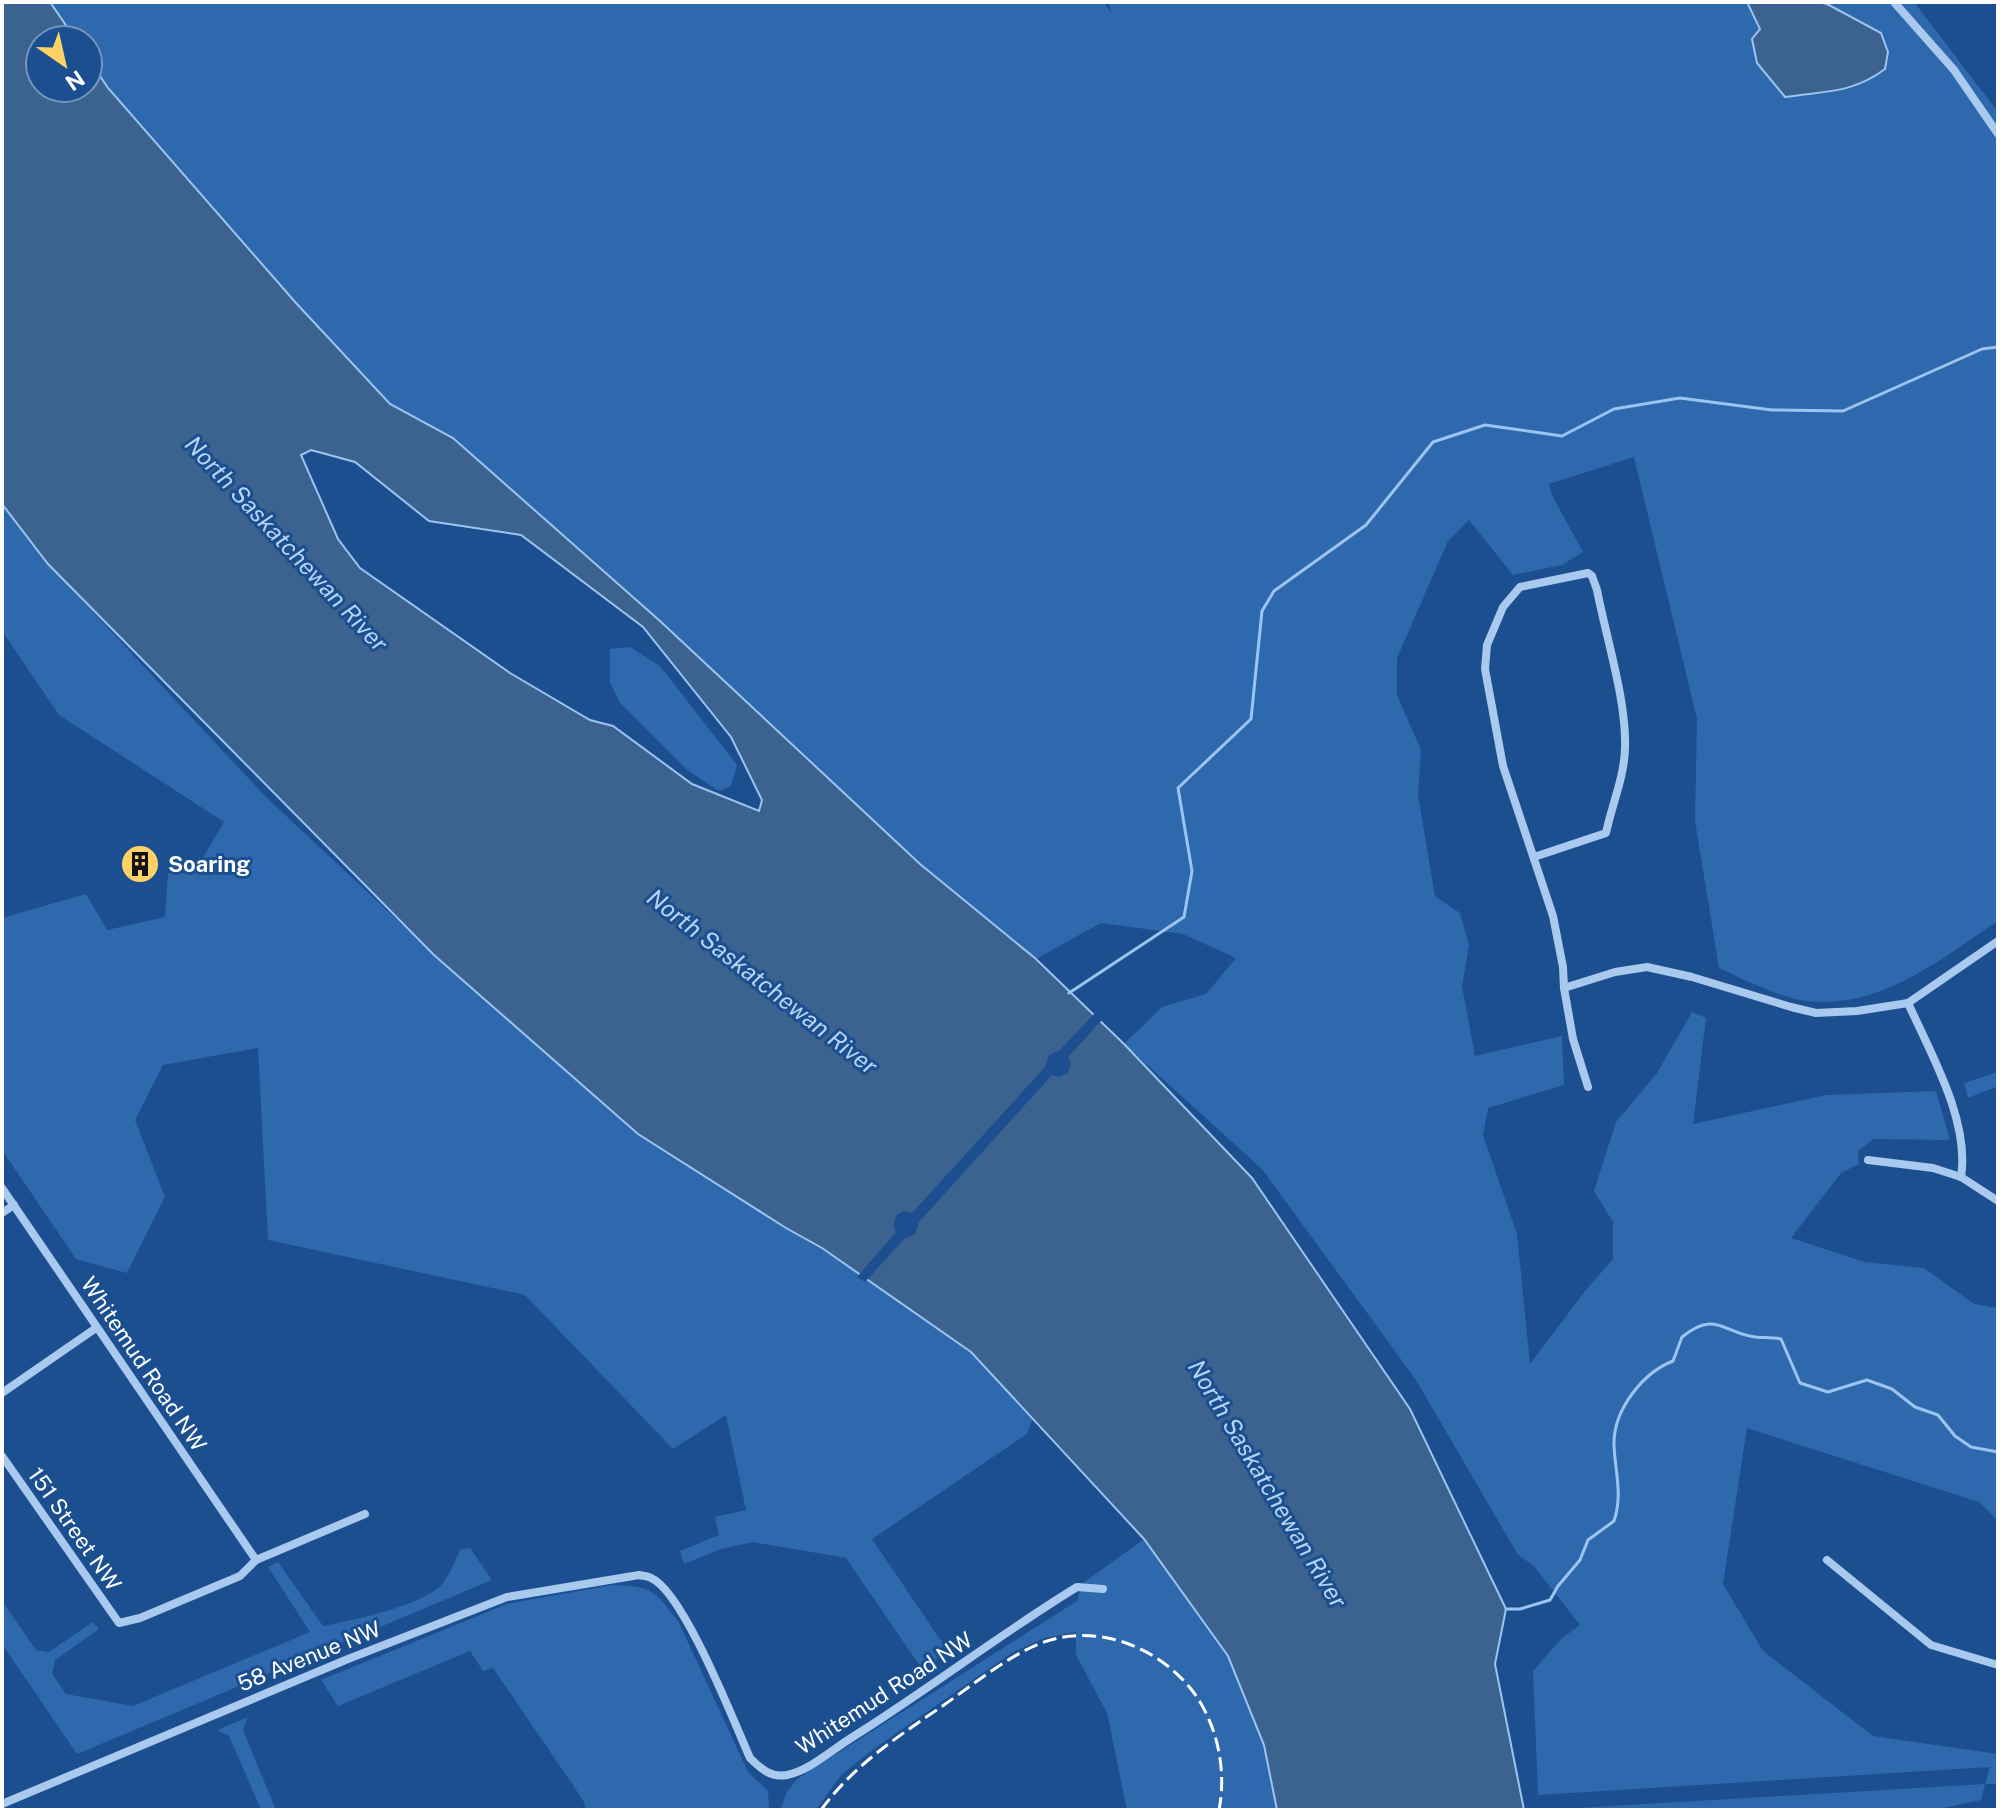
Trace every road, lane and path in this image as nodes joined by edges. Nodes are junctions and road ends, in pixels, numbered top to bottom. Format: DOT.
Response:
graph roads {
  1 [pos="1894,2"];
  2 [pos="1998,134"];
  3 [pos="1534,857"];
  4 [pos="1998,941"];
  5 [pos="1564,988"];
  6 [pos="1908,1003"];
  7 [pos="1588,1087"];
  8 [pos="1868,1160"];
  9 [pos="1961,1177"];
  10 [pos="2,1188"];
  11 [pos="1998,1201"];
  12 [pos="14,1205"];
  13 [pos="2,1213"];
  14 [pos="96,1328"];
  15 [pos="2,1393"];
  16 [pos="2,1456"];
  17 [pos="365,1514"];
  18 [pos="256,1560"];
  19 [pos="1827,1560"];
  20 [pos="639,1575"];
  21 [pos="1103,1589"];
  22 [pos="1998,1665"];
  23 [pos="2,1804"];
  1 -- 2 [label="street"];
  3 -- 3 [label="street"];
  3 -- 5 [label="street"];
  4 -- 6 [label="street"];
  5 -- 6 [label="street"];
  5 -- 7 [label="street"];
  6 -- 9 [label="street"];
  8 -- 9 [label="street"];
  9 -- 11 [label="street"];
  10 -- 12 [label="street, Whitemud Road NW"];
  12 -- 13 [label="street"];
  12 -- 14 [label="street, Whitemud Road NW"];
  14 -- 15 [label="street"];
  14 -- 18 [label="street, Whitemud Road NW"];
  16 -- 18 [label="street, 151 Street NW"];
  17 -- 18 [label="street"];
  19 -- 22 [label="street"];
  20 -- 21 [label="street, Whitemud Road NW"];
  20 -- 23 [label="street, 58 Avenue NW"];
}
